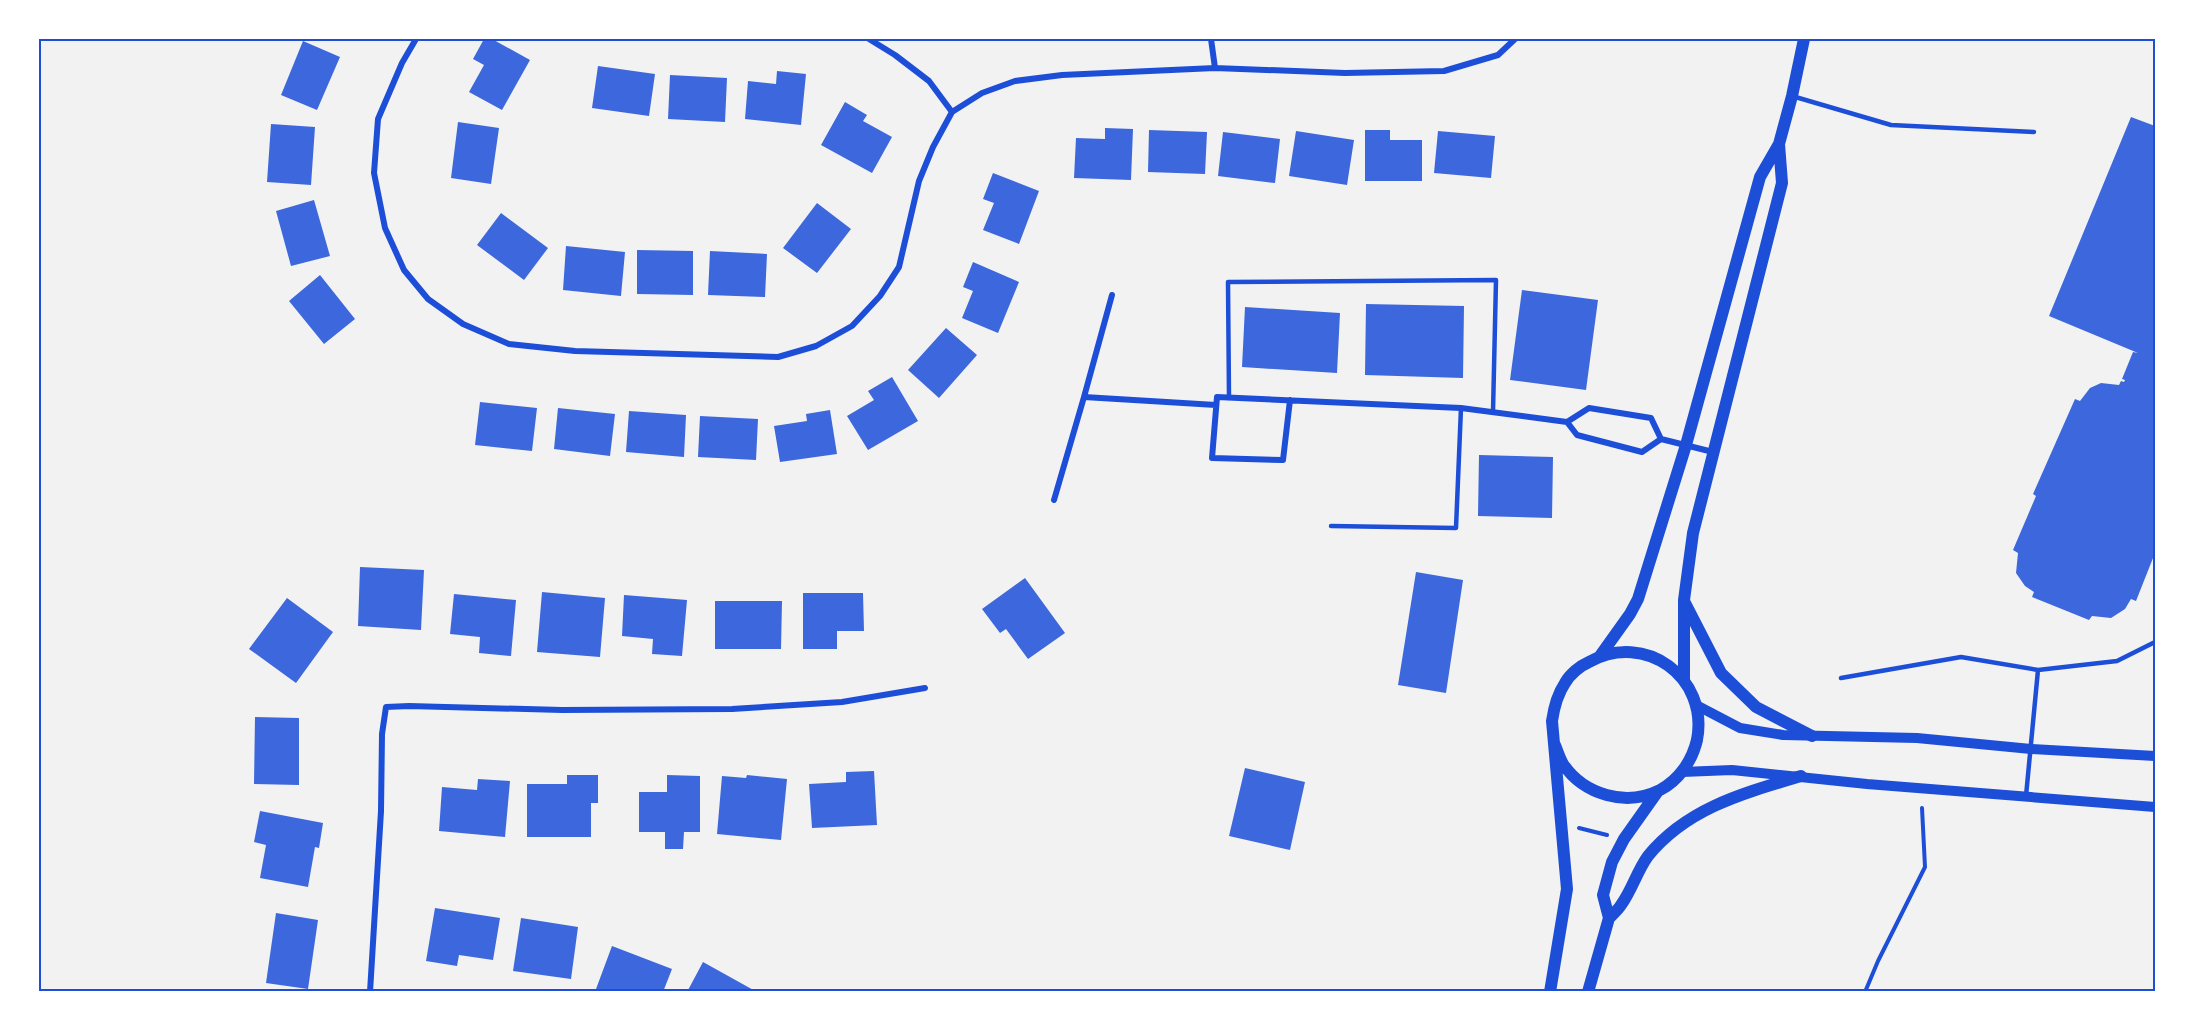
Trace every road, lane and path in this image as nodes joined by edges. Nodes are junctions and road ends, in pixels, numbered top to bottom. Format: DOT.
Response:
graph roads {
  1 [pos="416,39"];
  2 [pos="869,39"];
  3 [pos="1211,39"];
  4 [pos="1515,39"];
  5 [pos="1804,39"];
  6 [pos="1215,68"];
  7 [pos="1792,96"];
  8 [pos="952,112"];
  9 [pos="2034,132"];
  10 [pos="1779,144"];
  11 [pos="1112,295"];
  12 [pos="1084,396"];
  13 [pos="1229,398"];
  14 [pos="1290,400"];
  15 [pos="1216,405"];
  16 [pos="1461,408"];
  17 [pos="1493,412"];
  18 [pos="1567,422"];
  19 [pos="1661,439"];
  20 [pos="1686,445"];
  21 [pos="1713,452"];
  22 [pos="1054,500"];
  23 [pos="1331,526"];
  24 [pos="1684,600"];
  25 [pos="2155,642"];
  26 [pos="1600,656"];
  27 [pos="2038,670"];
  28 [pos="1841,678"];
  29 [pos="1684,680"];
  30 [pos="925,688"];
  31 [pos="1696,705"];
  32 [pos="1812,736"];
  33 [pos="1554,743"];
  34 [pos="2031,750"];
  35 [pos="2155,756"];
  36 [pos="1682,772"];
  37 [pos="1802,776"];
  38 [pos="1658,791"];
  39 [pos="2026,797"];
  40 [pos="2155,807"];
  41 [pos="1922,808"];
  42 [pos="1576,827"];
  43 [pos="1613,837"];
  44 [pos="1609,918"];
  45 [pos="370,992"];
  46 [pos="1550,992"];
  47 [pos="1588,992"];
  48 [pos="1865,992"];
  1 -- 8 [label="street"];
  2 -- 8 [label="street"];
  3 -- 6 [label="street"];
  4 -- 6 [label="street"];
  5 -- 7 [label="main road"];
  6 -- 8 [label="street"];
  7 -- 9 [label="lane"];
  7 -- 10 [label="main road"];
  10 -- 20 [label="main road"];
  10 -- 21 [label="main road"];
  11 -- 12 [label="street"];
  12 -- 15 [label="street"];
  12 -- 22 [label="street"];
  13 -- 14 [label="street"];
  13 -- 15 [label="street"];
  13 -- 17 [label="lane"];
  14 -- 15 [label="street"];
  14 -- 16 [label="street"];
  16 -- 17 [label="street"];
  16 -- 23 [label="lane"];
  17 -- 18 [label="street"];
  18 -- 19 [label="street"];
  18 -- 19 [label="street"];
  19 -- 20 [label="street"];
  20 -- 21 [label="street"];
  20 -- 26 [label="main road"];
  21 -- 24 [label="main road"];
  24 -- 29 [label="main road"];
  24 -- 32 [label="main road"];
  25 -- 27 [label="lane"];
  26 -- 29 [label="main road"];
  26 -- 33 [label="main road"];
  27 -- 28 [label="lane"];
  27 -- 34 [label="lane"];
  29 -- 31 [label="main road"];
  30 -- 45 [label="street"];
  31 -- 32 [label="street"];
  31 -- 36 [label="main road"];
  32 -- 34 [label="street"];
  33 -- 38 [label="main road"];
  33 -- 46 [label="main road"];
  34 -- 35 [label="street"];
  34 -- 39 [label="lane"];
  36 -- 37 [label="street"];
  36 -- 38 [label="main road"];
  37 -- 39 [label="street"];
  37 -- 44 [label="main road"];
  38 -- 44 [label="main road"];
  39 -- 40 [label="street"];
  41 -- 48 [label="path"];
  42 -- 43 [label="path"];
  44 -- 47 [label="main road"];
}
